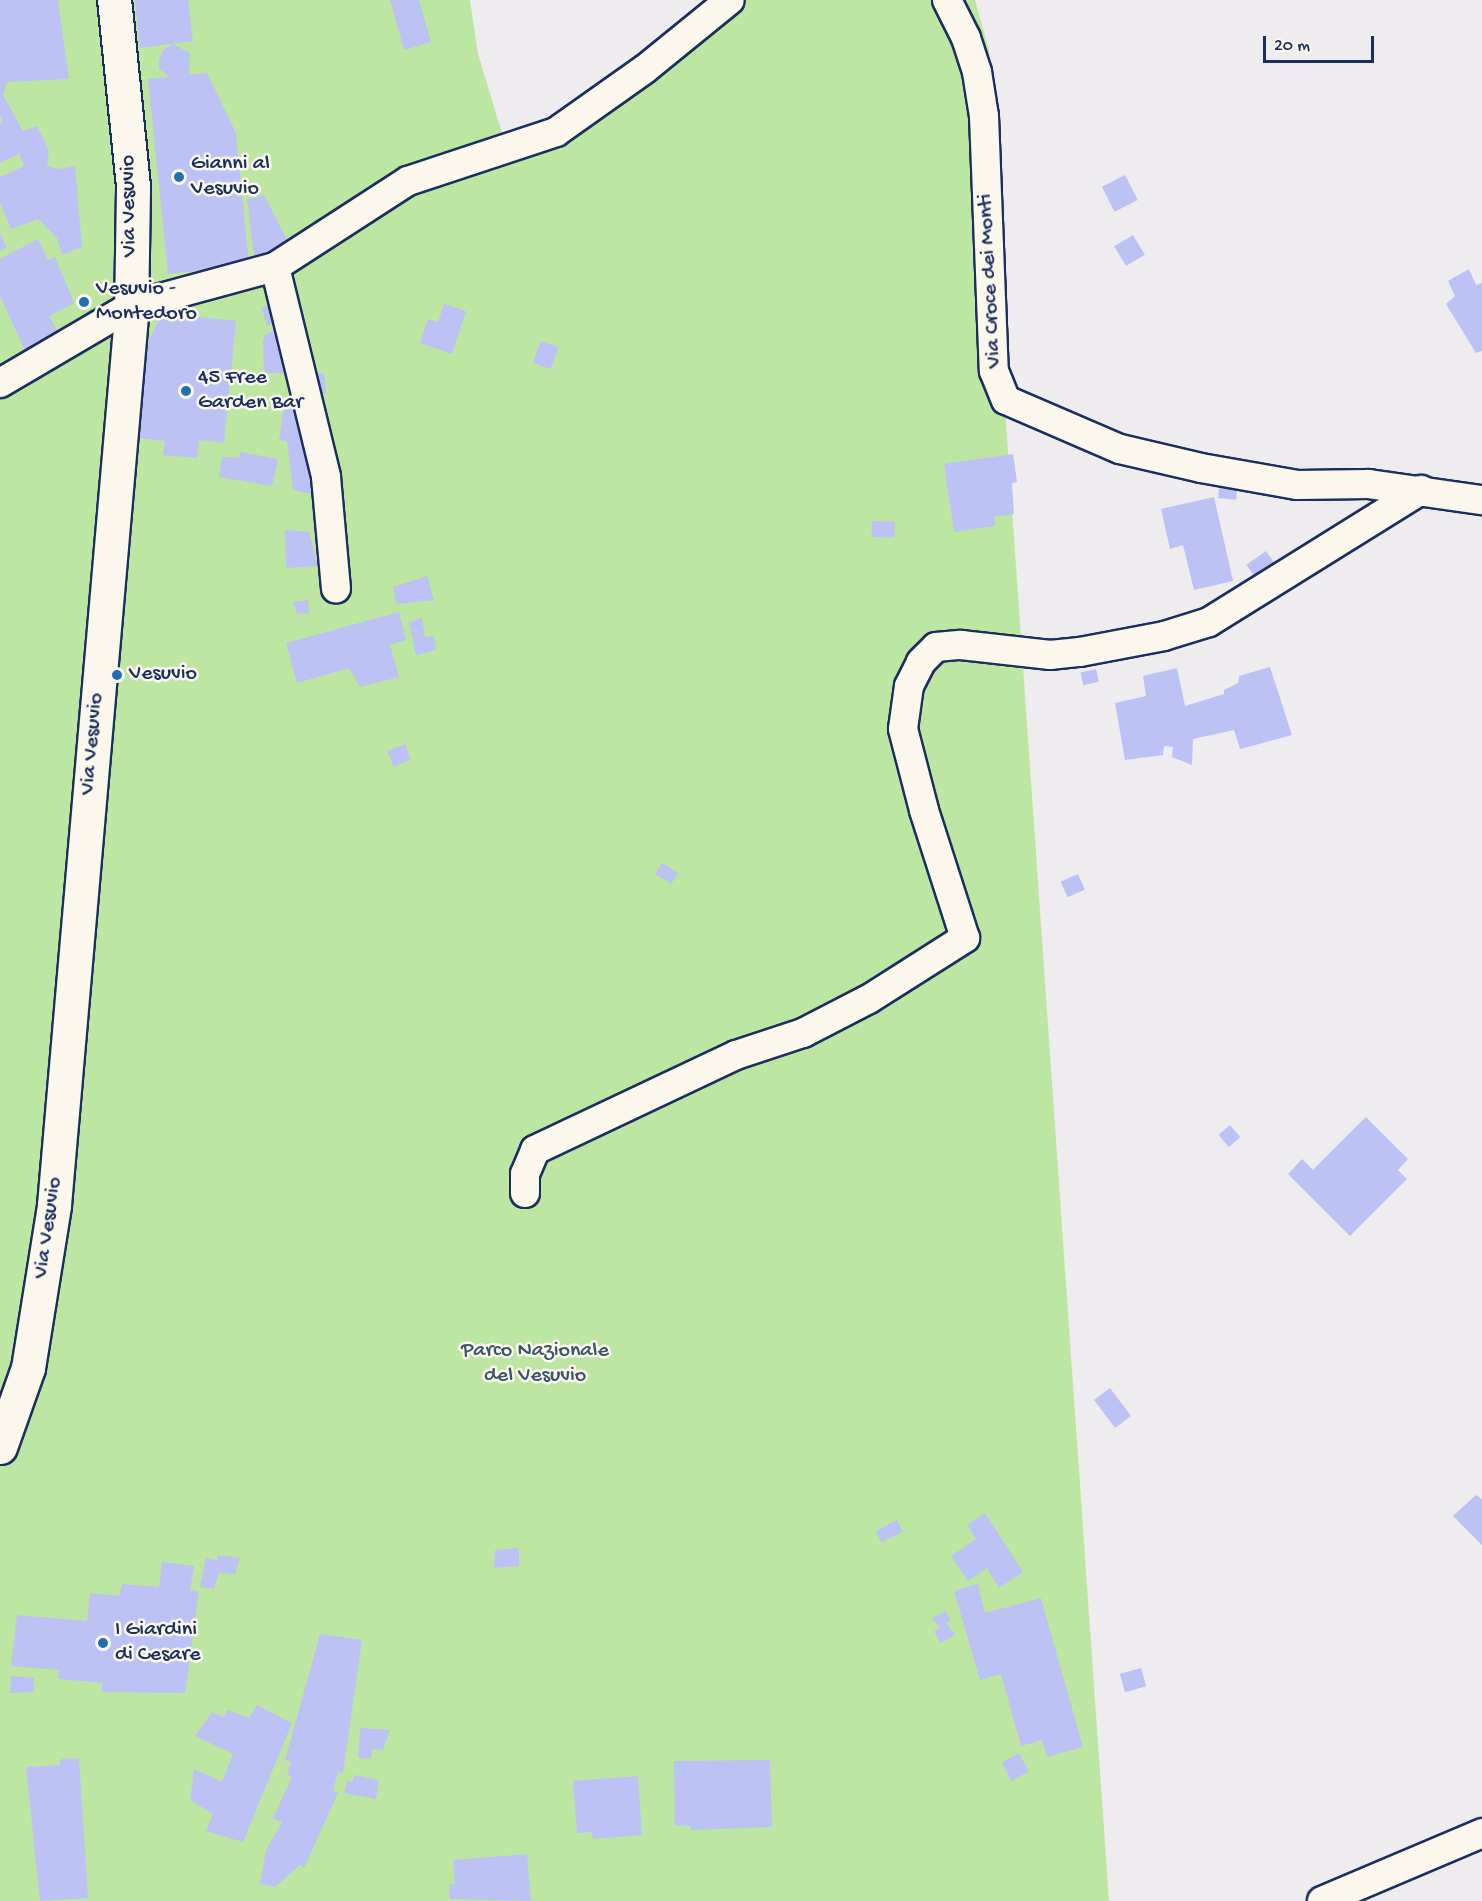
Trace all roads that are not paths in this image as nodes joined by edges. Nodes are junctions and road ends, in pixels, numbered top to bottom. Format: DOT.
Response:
graph roads {
  1 [pos="114,0"];
  2 [pos="730,0"];
  3 [pos="947,0"];
  4 [pos="275,267"];
  5 [pos="131,306"];
  6 [pos="0,383"];
  7 [pos="1421,490"];
  8 [pos="1482,500"];
  9 [pos="336,589"];
  10 [pos="525,1193"];
  11 [pos="0,1447"];
  12 [pos="1482,1833"];
  13 [pos="1322,1901"];
  1 -- 5 [label="street, Via Vesuvio"];
  2 -- 4 [label="street"];
  3 -- 7 [label="street, Via Croce dei Monti"];
  4 -- 5 [label="street"];
  4 -- 9 [label="street"];
  5 -- 6 [label="street"];
  5 -- 11 [label="street, Via Vesuvio"];
  7 -- 8 [label="street, Via Croce dei Monti"];
  7 -- 10 [label="street"];
  12 -- 13 [label="street"];
}
